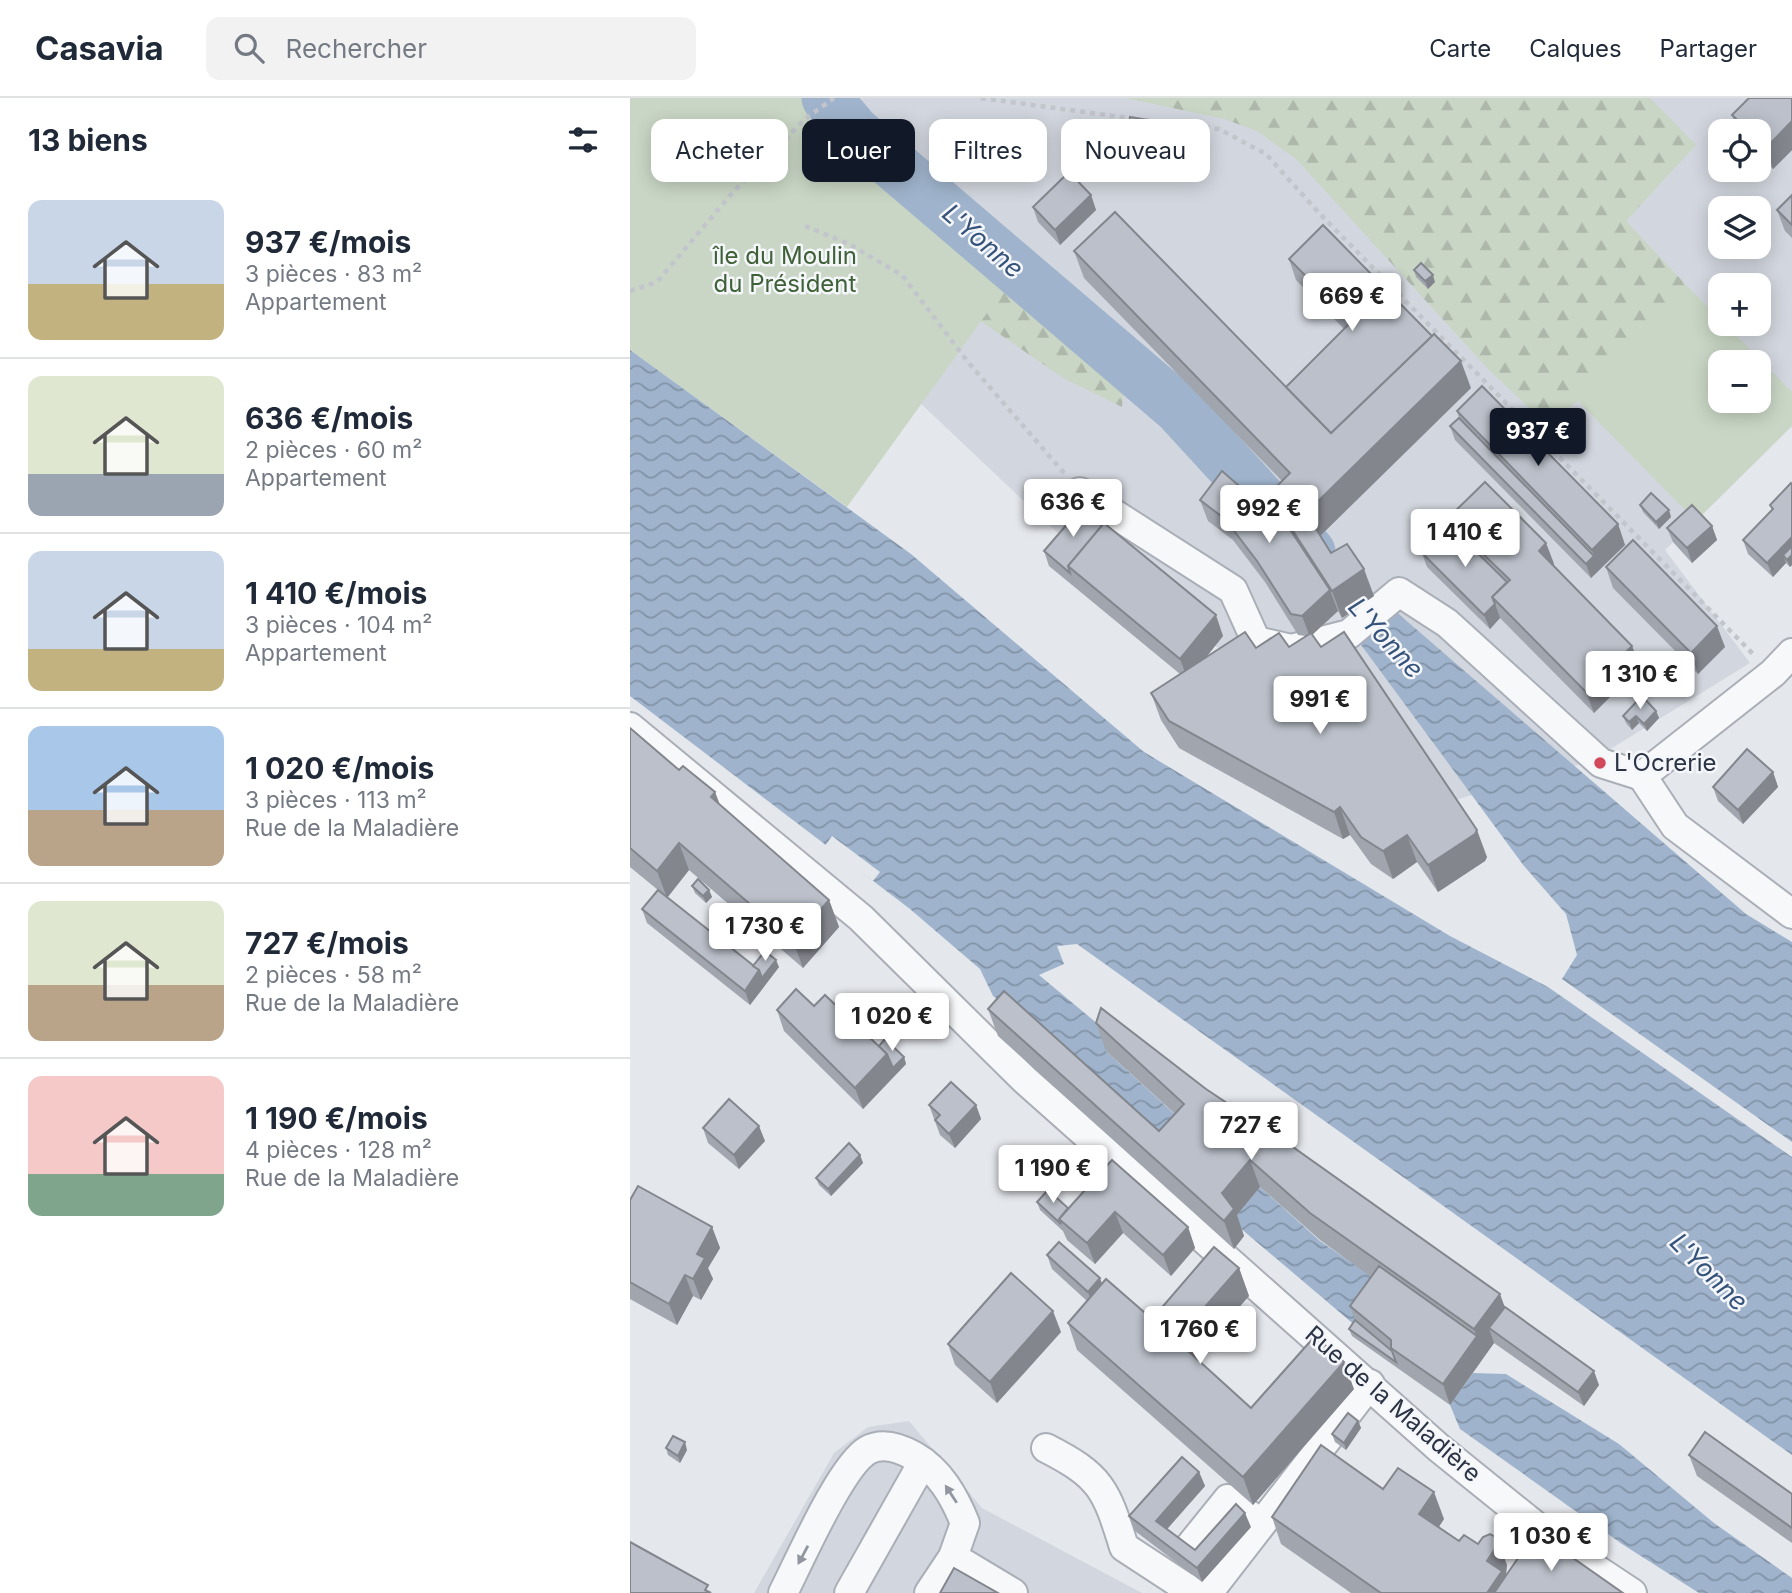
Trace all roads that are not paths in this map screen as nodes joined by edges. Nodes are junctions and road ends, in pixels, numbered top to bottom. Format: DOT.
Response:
graph roads {
  1 [pos="1080,492"];
  2 [pos="1792,653"];
  3 [pos="630,727"];
  4 [pos="1642,776"];
  5 [pos="1792,914"];
  6 [pos="1370,1384"];
  7 [pos="1046,1448"];
  8 [pos="923,1462"];
  9 [pos="1261,1524"];
  10 [pos="1190,1546"];
  11 [pos="953,1557"];
  12 [pos="783,1593"];
  13 [pos="849,1593"];
  14 [pos="929,1593"];
  15 [pos="1013,1593"];
  16 [pos="1201,1593"];
  17 [pos="1208,1593"];
  18 [pos="1632,1593"];
  1 -- 4 [label="street"];
  2 -- 4 [label="street"];
  3 -- 6 [label="street, Rue de la Maladière"];
  4 -- 5 [label="street"];
  6 -- 9 [label="street"];
  6 -- 18 [label="street, Rue de la Maladière"];
  7 -- 16 [label="street"];
  11 -- 8 [label="street, one-way"];
  8 -- 12 [label="street, one-way"];
  8 -- 13 [label="street"];
  9 -- 10 [label="street"];
  9 -- 17 [label="street"];
  11 -- 14 [label="street"];
  11 -- 15 [label="street"];
}
